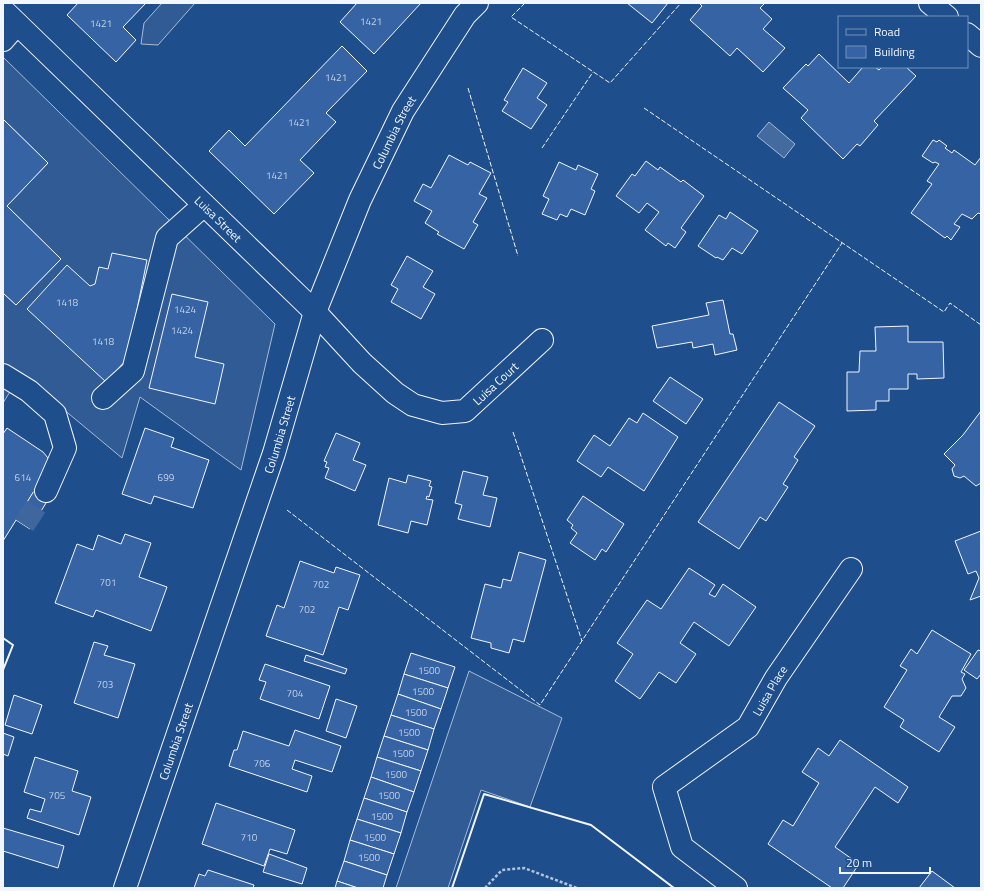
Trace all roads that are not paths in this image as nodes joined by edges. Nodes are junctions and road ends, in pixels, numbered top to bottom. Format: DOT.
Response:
graph roads {
  1 [pos="477,3"];
  2 [pos="930,3"];
  3 [pos="946,16"];
  4 [pos="8,25"];
  5 [pos="968,35"];
  6 [pos="981,46"];
  7 [pos="204,205"];
  8 [pos="315,312"];
  9 [pos="542,340"];
  10 [pos="3,376"];
  11 [pos="103,398"];
  12 [pos="442,413"];
  13 [pos="46,492"];
  14 [pos="851,569"];
  15 [pos="125,888"];
  16 [pos="736,888"];
  1 -- 8 [label="street, Columbia Street"];
  2 -- 3 [label="street"];
  4 -- 7 [label="street, Luisa Street"];
  5 -- 6 [label="street"];
  7 -- 8 [label="street, Luisa Street"];
  7 -- 11 [label="street"];
  8 -- 12 [label="street, Luisa Street"];
  8 -- 15 [label="street, Columbia Street"];
  9 -- 12 [label="street, Luisa Court"];
  10 -- 13 [label="street"];
  14 -- 16 [label="street, Luisa Place"];
}
